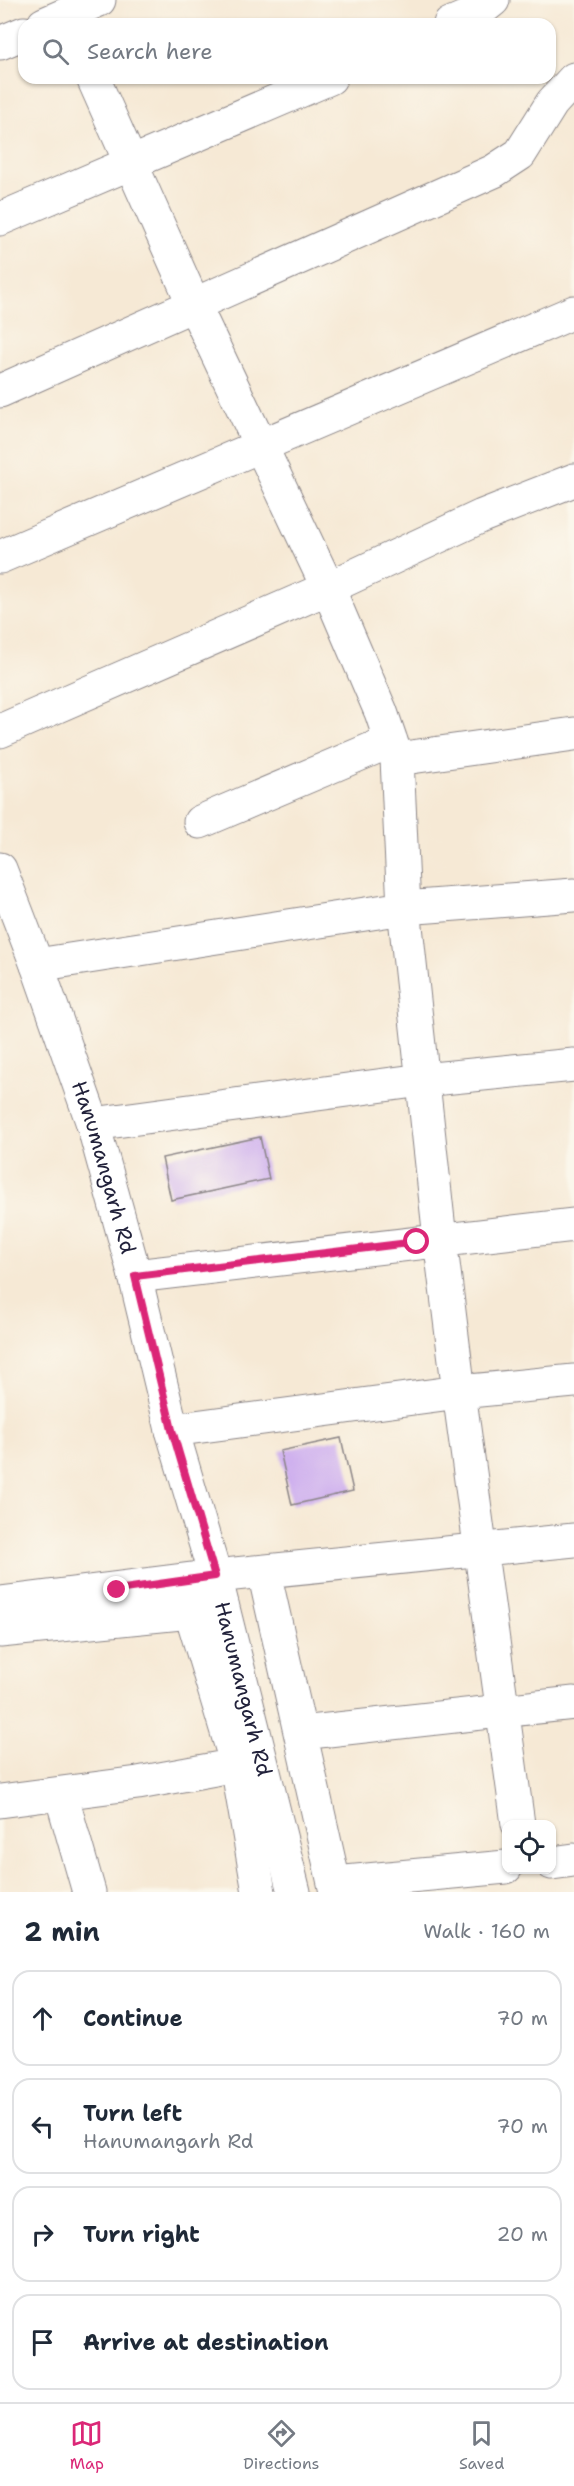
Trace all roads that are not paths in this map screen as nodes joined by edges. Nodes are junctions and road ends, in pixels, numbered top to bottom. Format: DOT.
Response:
graph roads {
  1 [pos="99,0"];
  2 [pos="493,0"];
  3 [pos="58,16"];
  4 [pos="464,18"];
  5 [pos="18,36"];
  6 [pos="0,44"];
  7 [pos="574,79"];
  8 [pos="96,84"];
  9 [pos="316,84"];
  10 [pos="131,161"];
  11 [pos="0,219"];
  12 [pos="194,305"];
  13 [pos="574,312"];
  14 [pos="0,391"];
  15 [pos="261,446"];
  16 [pos="574,480"];
  17 [pos="0,557"];
  18 [pos="328,588"];
  19 [pos="0,732"];
  20 [pos="574,734"];
  21 [pos="394,750"];
  22 [pos="200,822"];
  23 [pos="0,869"];
  24 [pos="574,895"];
  25 [pos="404,908"];
  26 [pos="8,915"];
  27 [pos="38,965"];
  28 [pos="574,1065"];
  29 [pos="422,1080"];
  30 [pos="93,1124"];
  31 [pos="574,1225"];
  32 [pos="440,1239"];
  33 [pos="135,1276"];
  34 [pos="574,1381"];
  35 [pos="459,1392"];
  36 [pos="172,1430"];
  37 [pos="574,1540"];
  38 [pos="481,1549"];
  39 [pos="264,1572"];
  40 [pos="181,1581"];
  41 [pos="219,1590"];
  42 [pos="0,1603"];
  43 [pos="191,1612"];
  44 [pos="0,1631"];
  45 [pos="574,1703"];
  46 [pos="503,1710"];
  47 [pos="301,1733"];
  48 [pos="237,1765"];
  49 [pos="61,1794"];
  50 [pos="0,1801"];
  51 [pos="517,1820"];
  52 [pos="574,1860"];
  53 [pos="556,1862"];
  54 [pos="502,1868"];
  55 [pos="335,1888"];
  56 [pos="89,1892"];
  57 [pos="259,1892"];
  58 [pos="294,1892"];
  1 -- 3 [label="street"];
  2 -- 4 [label="street"];
  5 -- 6 [label="street"];
  7 -- 12 [label="street"];
  8 -- 10 [label="street"];
  9 -- 10 [label="street"];
  10 -- 11 [label="street"];
  10 -- 12 [label="street"];
  12 -- 14 [label="street"];
  12 -- 15 [label="street"];
  13 -- 15 [label="street"];
  15 -- 17 [label="street"];
  15 -- 18 [label="street"];
  16 -- 18 [label="street"];
  18 -- 19 [label="street"];
  18 -- 21 [label="street"];
  20 -- 21 [label="street"];
  21 -- 22 [label="street"];
  21 -- 25 [label="street"];
  23 -- 26 [label="street, Hanumangarh Rd"];
  24 -- 25 [label="street"];
  25 -- 27 [label="street"];
  25 -- 29 [label="street"];
  26 -- 27 [label="street, Hanumangarh Rd"];
  27 -- 30 [label="street, Hanumangarh Rd"];
  28 -- 29 [label="street"];
  29 -- 30 [label="street"];
  29 -- 32 [label="street"];
  30 -- 33 [label="street, Hanumangarh Rd"];
  31 -- 32 [label="street"];
  32 -- 33 [label="street"];
  32 -- 35 [label="street"];
  33 -- 36 [label="street, Hanumangarh Rd"];
  34 -- 35 [label="street"];
  35 -- 36 [label="street"];
  35 -- 38 [label="street"];
  36 -- 41 [label="street, Hanumangarh Rd"];
  37 -- 38 [label="street"];
  38 -- 39 [label="street"];
  38 -- 46 [label="street"];
  39 -- 41 [label="street"];
  39 -- 47 [label="street"];
  40 -- 41 [label="street"];
  40 -- 42 [label="street"];
  40 -- 43 [label="street"];
  41 -- 43 [label="street"];
  41 -- 58 [label="street, Hanumangarh Rd"];
  43 -- 44 [label="street"];
  43 -- 48 [label="street"];
  45 -- 46 [label="street"];
  46 -- 47 [label="street"];
  46 -- 51 [label="street"];
  47 -- 55 [label="street"];
  48 -- 49 [label="street"];
  48 -- 57 [label="street"];
  49 -- 50 [label="street"];
  49 -- 56 [label="street"];
  52 -- 53 [label="street"];
  54 -- 55 [label="street"];
}
